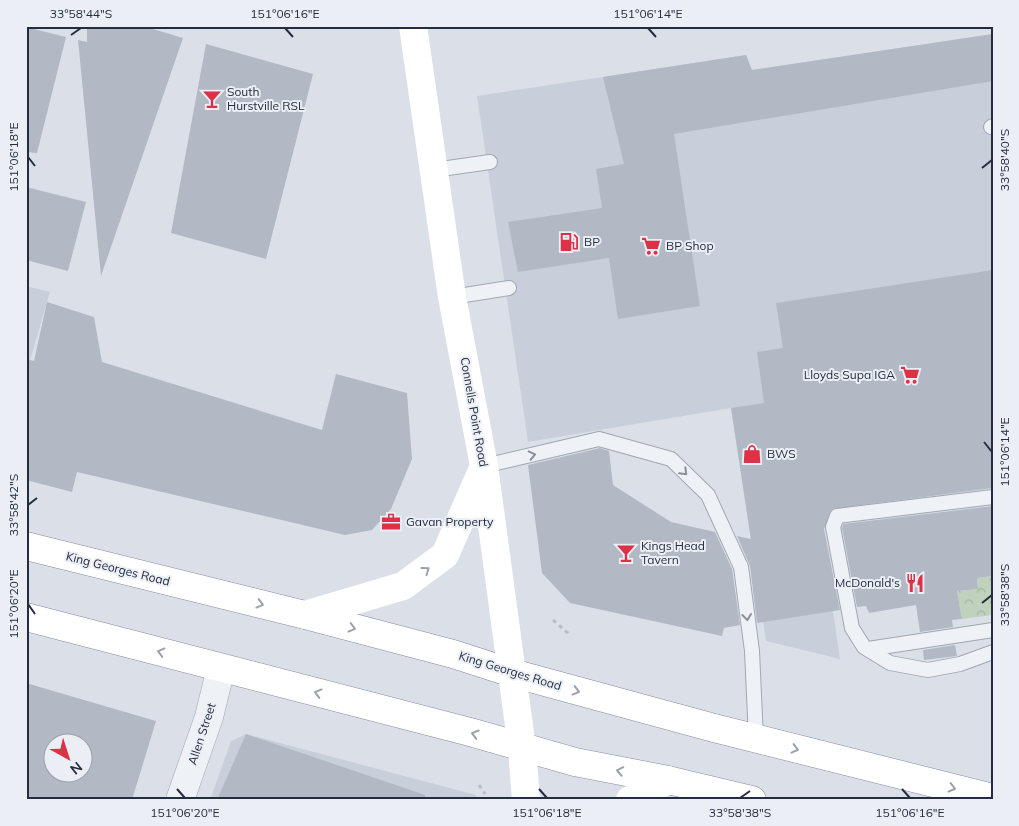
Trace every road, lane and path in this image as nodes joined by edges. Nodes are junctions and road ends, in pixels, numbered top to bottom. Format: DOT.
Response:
graph roads {
  1 [pos="413,26"];
  2 [pos="490,162"];
  3 [pos="434,170"];
  4 [pos="509,288"];
  5 [pos="452,297"];
  6 [pos="484,466"];
  7 [pos="993,497"];
  8 [pos="26,546"];
  9 [pos="305,615"];
  10 [pos="26,617"];
  11 [pos="553,620"];
  12 [pos="993,630"];
  13 [pos="569,634"];
  14 [pos="868,649"];
  15 [pos="993,652"];
  16 [pos="221,668"];
  17 [pos="512,673"];
  18 [pos="756,739"];
  19 [pos="522,748"];
  20 [pos="668,780"];
  21 [pos="479,786"];
  22 [pos="485,794"];
  23 [pos="993,798"];
  24 [pos="180,800"];
  25 [pos="526,800"];
  26 [pos="630,800"];
  27 [pos="752,800"];
  1 -- 3 [label="main road, Connells Point Road"];
  2 -- 3 [label="lane"];
  3 -- 5 [label="main road, Connells Point Road"];
  4 -- 5 [label="lane"];
  5 -- 6 [label="main road, Connells Point Road"];
  9 -- 6 [label="main road, one-way"];
  6 -- 17 [label="main road, Connells Point Road"];
  6 -- 18 [label="lane, one-way"];
  7 -- 14 [label="lane"];
  8 -- 9 [label="main road, King Georges Road, one-way"];
  9 -- 17 [label="main road, King Georges Road, one-way"];
  16 -- 10 [label="main road, one-way"];
  11 -- 13 [label="path"];
  12 -- 14 [label="lane"];
  14 -- 15 [label="lane"];
  19 -- 16 [label="main road, one-way"];
  16 -- 24 [label="street, Allen Street"];
  17 -- 18 [label="main road, King Georges Road, one-way"];
  17 -- 19 [label="main road, Connells Point Road"];
  18 -- 23 [label="main road, King Georges Road, one-way"];
  20 -- 19 [label="main road, one-way"];
  19 -- 25 [label="main road, Connells Point Road"];
  20 -- 26 [label="main road"];
  20 -- 27 [label="main road"];
  21 -- 22 [label="path"];
}
